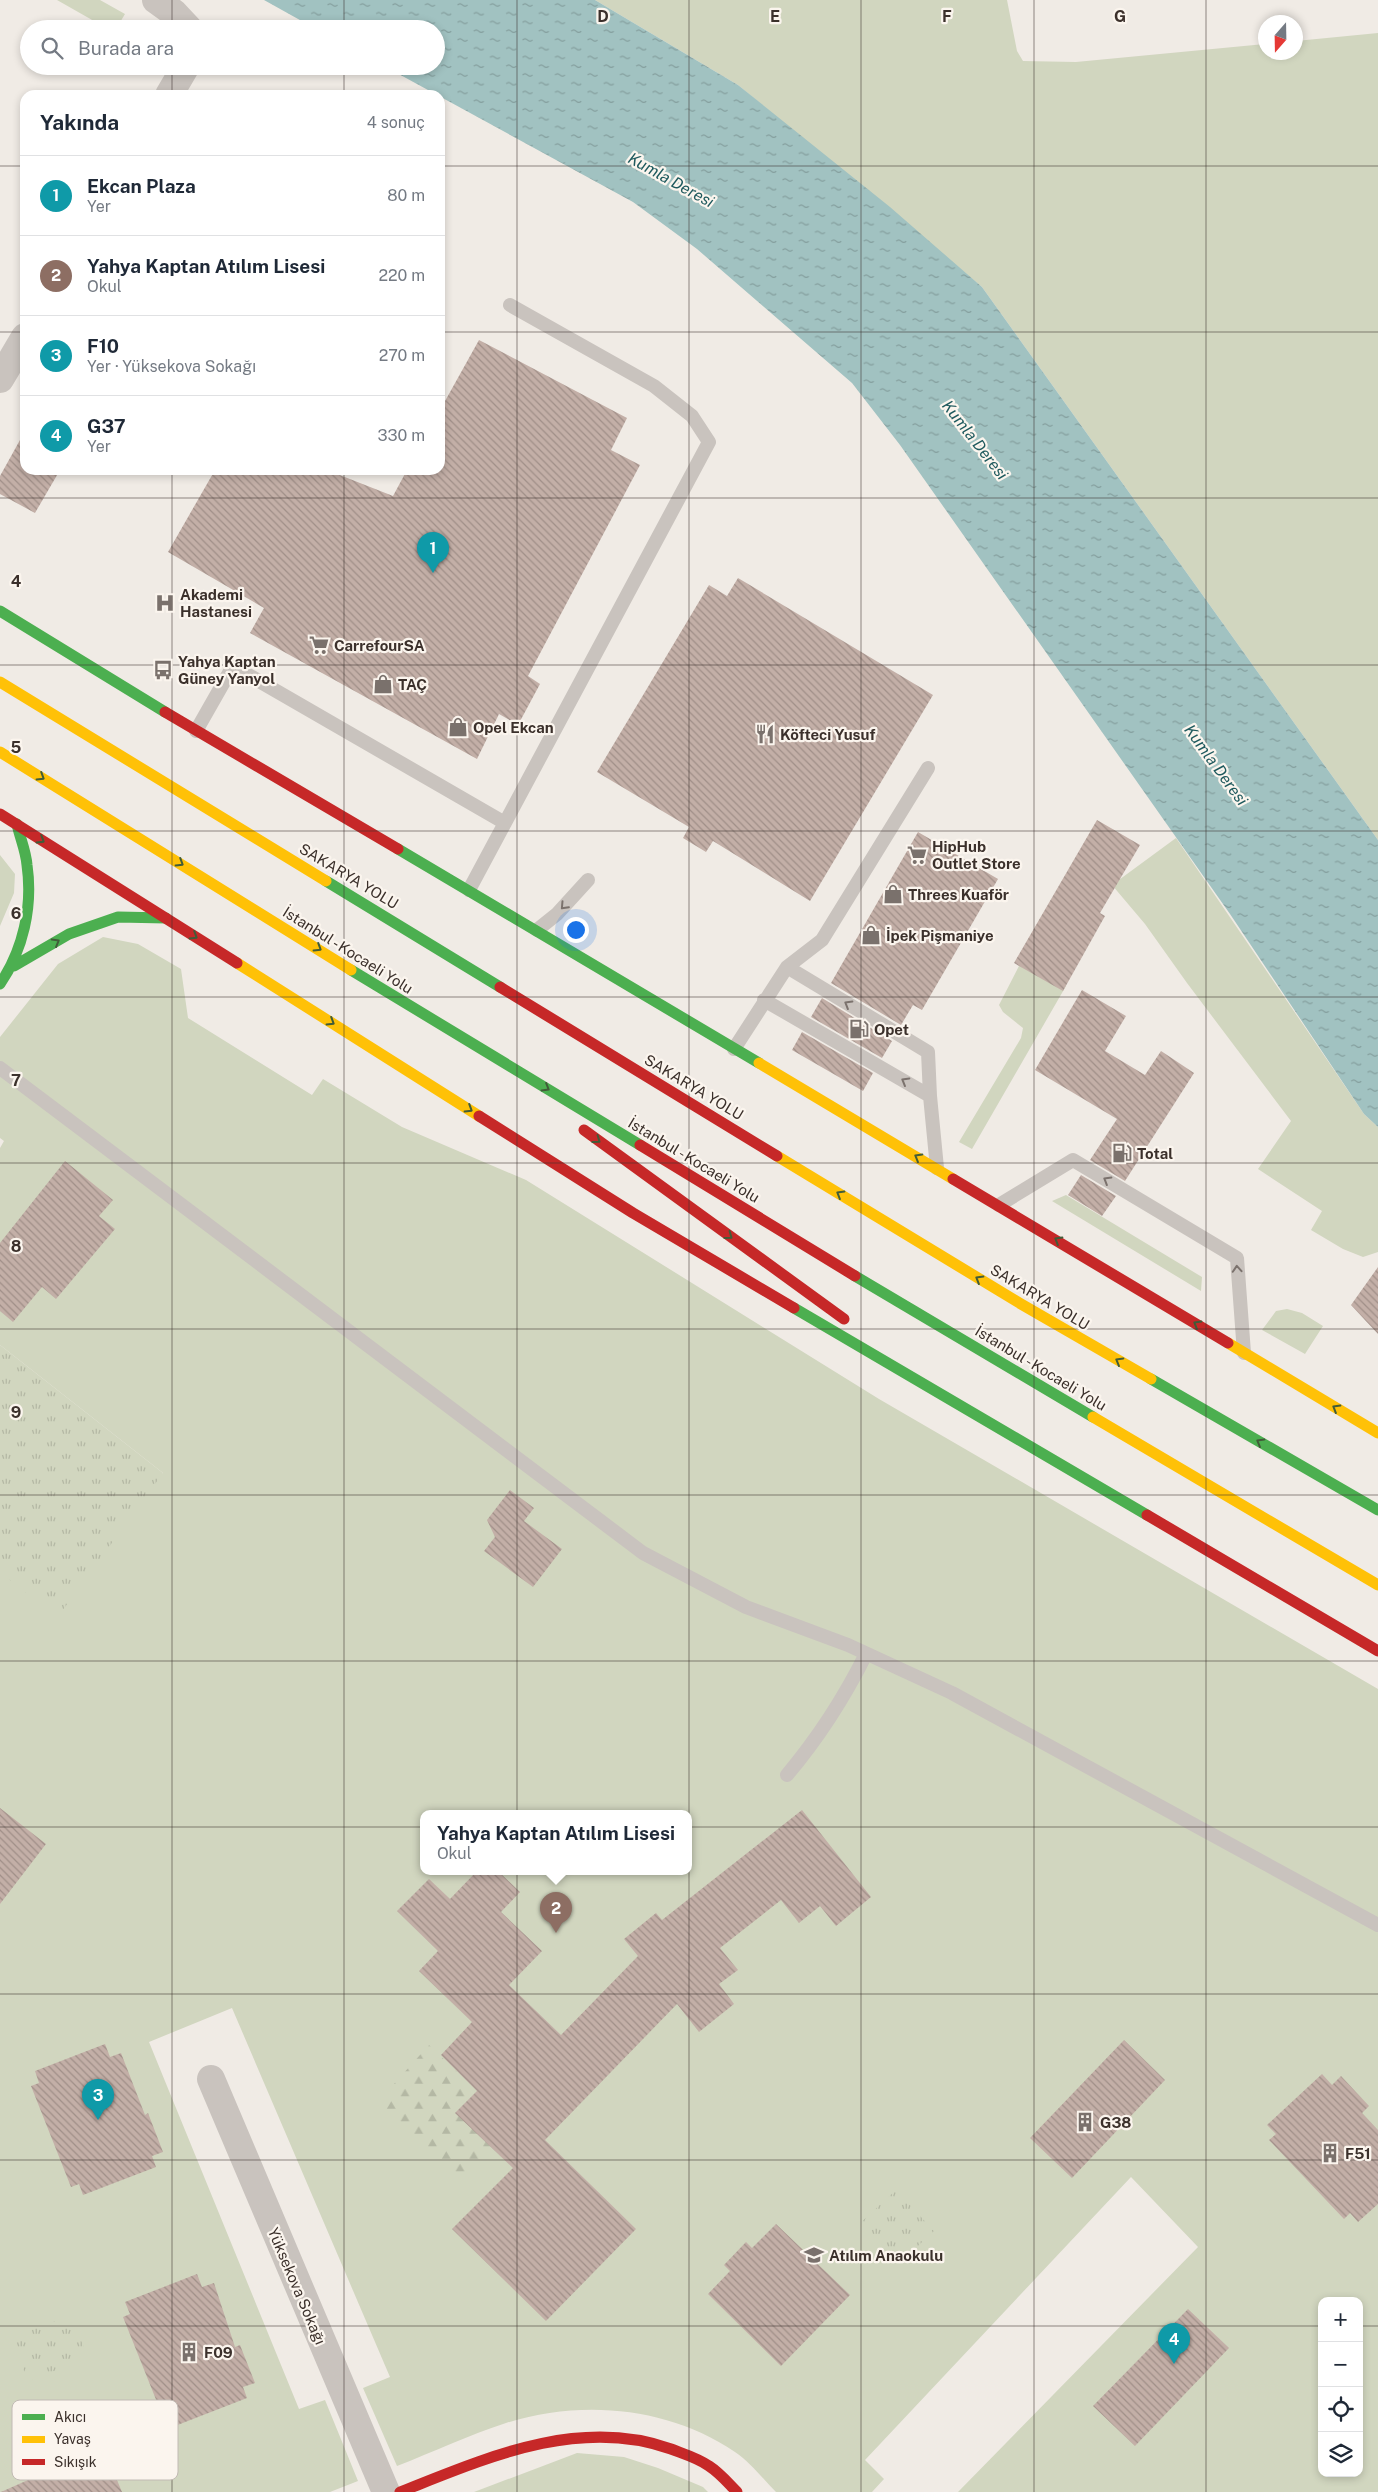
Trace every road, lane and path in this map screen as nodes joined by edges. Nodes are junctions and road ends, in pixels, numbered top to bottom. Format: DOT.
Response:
graph roads {
  1 [pos="156,0"];
  2 [pos="181,20"];
  3 [pos="181,75"];
  4 [pos="172,90"];
  5 [pos="510,305"];
  6 [pos="20,345"];
  7 [pos="0,379"];
  8 [pos="0,611"];
  9 [pos="0,682"];
  10 [pos="196,731"];
  11 [pos="0,752"];
  12 [pos="928,768"];
  13 [pos="0,814"];
  14 [pos="505,823"];
  15 [pos="17,824"];
  16 [pos="588,880"];
  17 [pos="469,890"];
  18 [pos="166,918"];
  19 [pos="537,930"];
  20 [pos="14,966"];
  21 [pos="787,967"];
  22 [pos="0,984"];
  23 [pos="764,1000"];
  24 [pos="431,1019"];
  25 [pos="734,1049"];
  26 [pos="0,1068"];
  27 [pos="930,1096"];
  28 [pos="543,1100"];
  29 [pos="575,1124"];
  30 [pos="937,1168"];
  31 [pos="999,1205"];
  32 [pos="856,1328"];
  33 [pos="872,1340"];
  34 [pos="1244,1353"];
  35 [pos="976,1416"];
  36 [pos="1378,1433"];
  37 [pos="1282,1454"];
  38 [pos="1378,1497"];
  39 [pos="1378,1510"];
  40 [pos="1378,1585"];
  41 [pos="1378,1651"];
  42 [pos="866,1654"];
  43 [pos="786,1775"];
  44 [pos="1378,1925"];
  45 [pos="211,2079"];
  46 [pos="386,2492"];
  47 [pos="400,2492"];
  48 [pos="737,2492"];
  1 -- 2 [label="street"];
  3 -- 4 [label="street"];
  5 -- 14 [label="lane"];
  6 -- 7 [label="street"];
  8 -- 10 [label="main road"];
  37 -- 9 [label="main road, SAKARYA YOLU, one-way"];
  10 -- 14 [label="lane"];
  10 -- 17 [label="main road"];
  11 -- 24 [label="main road, İstanbul - Kocaeli Yolu, one-way"];
  12 -- 21 [label="lane"];
  13 -- 15 [label="main road"];
  14 -- 17 [label="lane"];
  15 -- 18 [label="main road, one-way"];
  15 -- 20 [label="main road"];
  16 -- 19 [label="lane, one-way"];
  17 -- 19 [label="main road"];
  20 -- 18 [label="main road, one-way"];
  18 -- 35 [label="main road, one-way"];
  19 -- 25 [label="main road"];
  20 -- 22 [label="main road"];
  21 -- 23 [label="lane"];
  27 -- 21 [label="lane, one-way"];
  23 -- 25 [label="lane"];
  27 -- 23 [label="lane, one-way"];
  24 -- 28 [label="main road"];
  24 -- 40 [label="main road, İstanbul - Kocaeli Yolu, one-way"];
  30 -- 25 [label="main road, one-way"];
  26 -- 42 [label="lane"];
  27 -- 30 [label="lane"];
  29 -- 32 [label="main road, one-way"];
  30 -- 31 [label="main road"];
  34 -- 31 [label="main road, one-way"];
  34 -- 31 [label="lane, one-way"];
  33 -- 35 [label="main road"];
  36 -- 34 [label="main road, one-way"];
  35 -- 41 [label="main road"];
  37 -- 38 [label="main road"];
  37 -- 39 [label="main road, SAKARYA YOLU"];
  42 -- 43 [label="lane"];
  42 -- 44 [label="lane"];
  45 -- 46 [label="street, Yüksekova Sokağı"];
  47 -- 48 [label="main road"];
}
